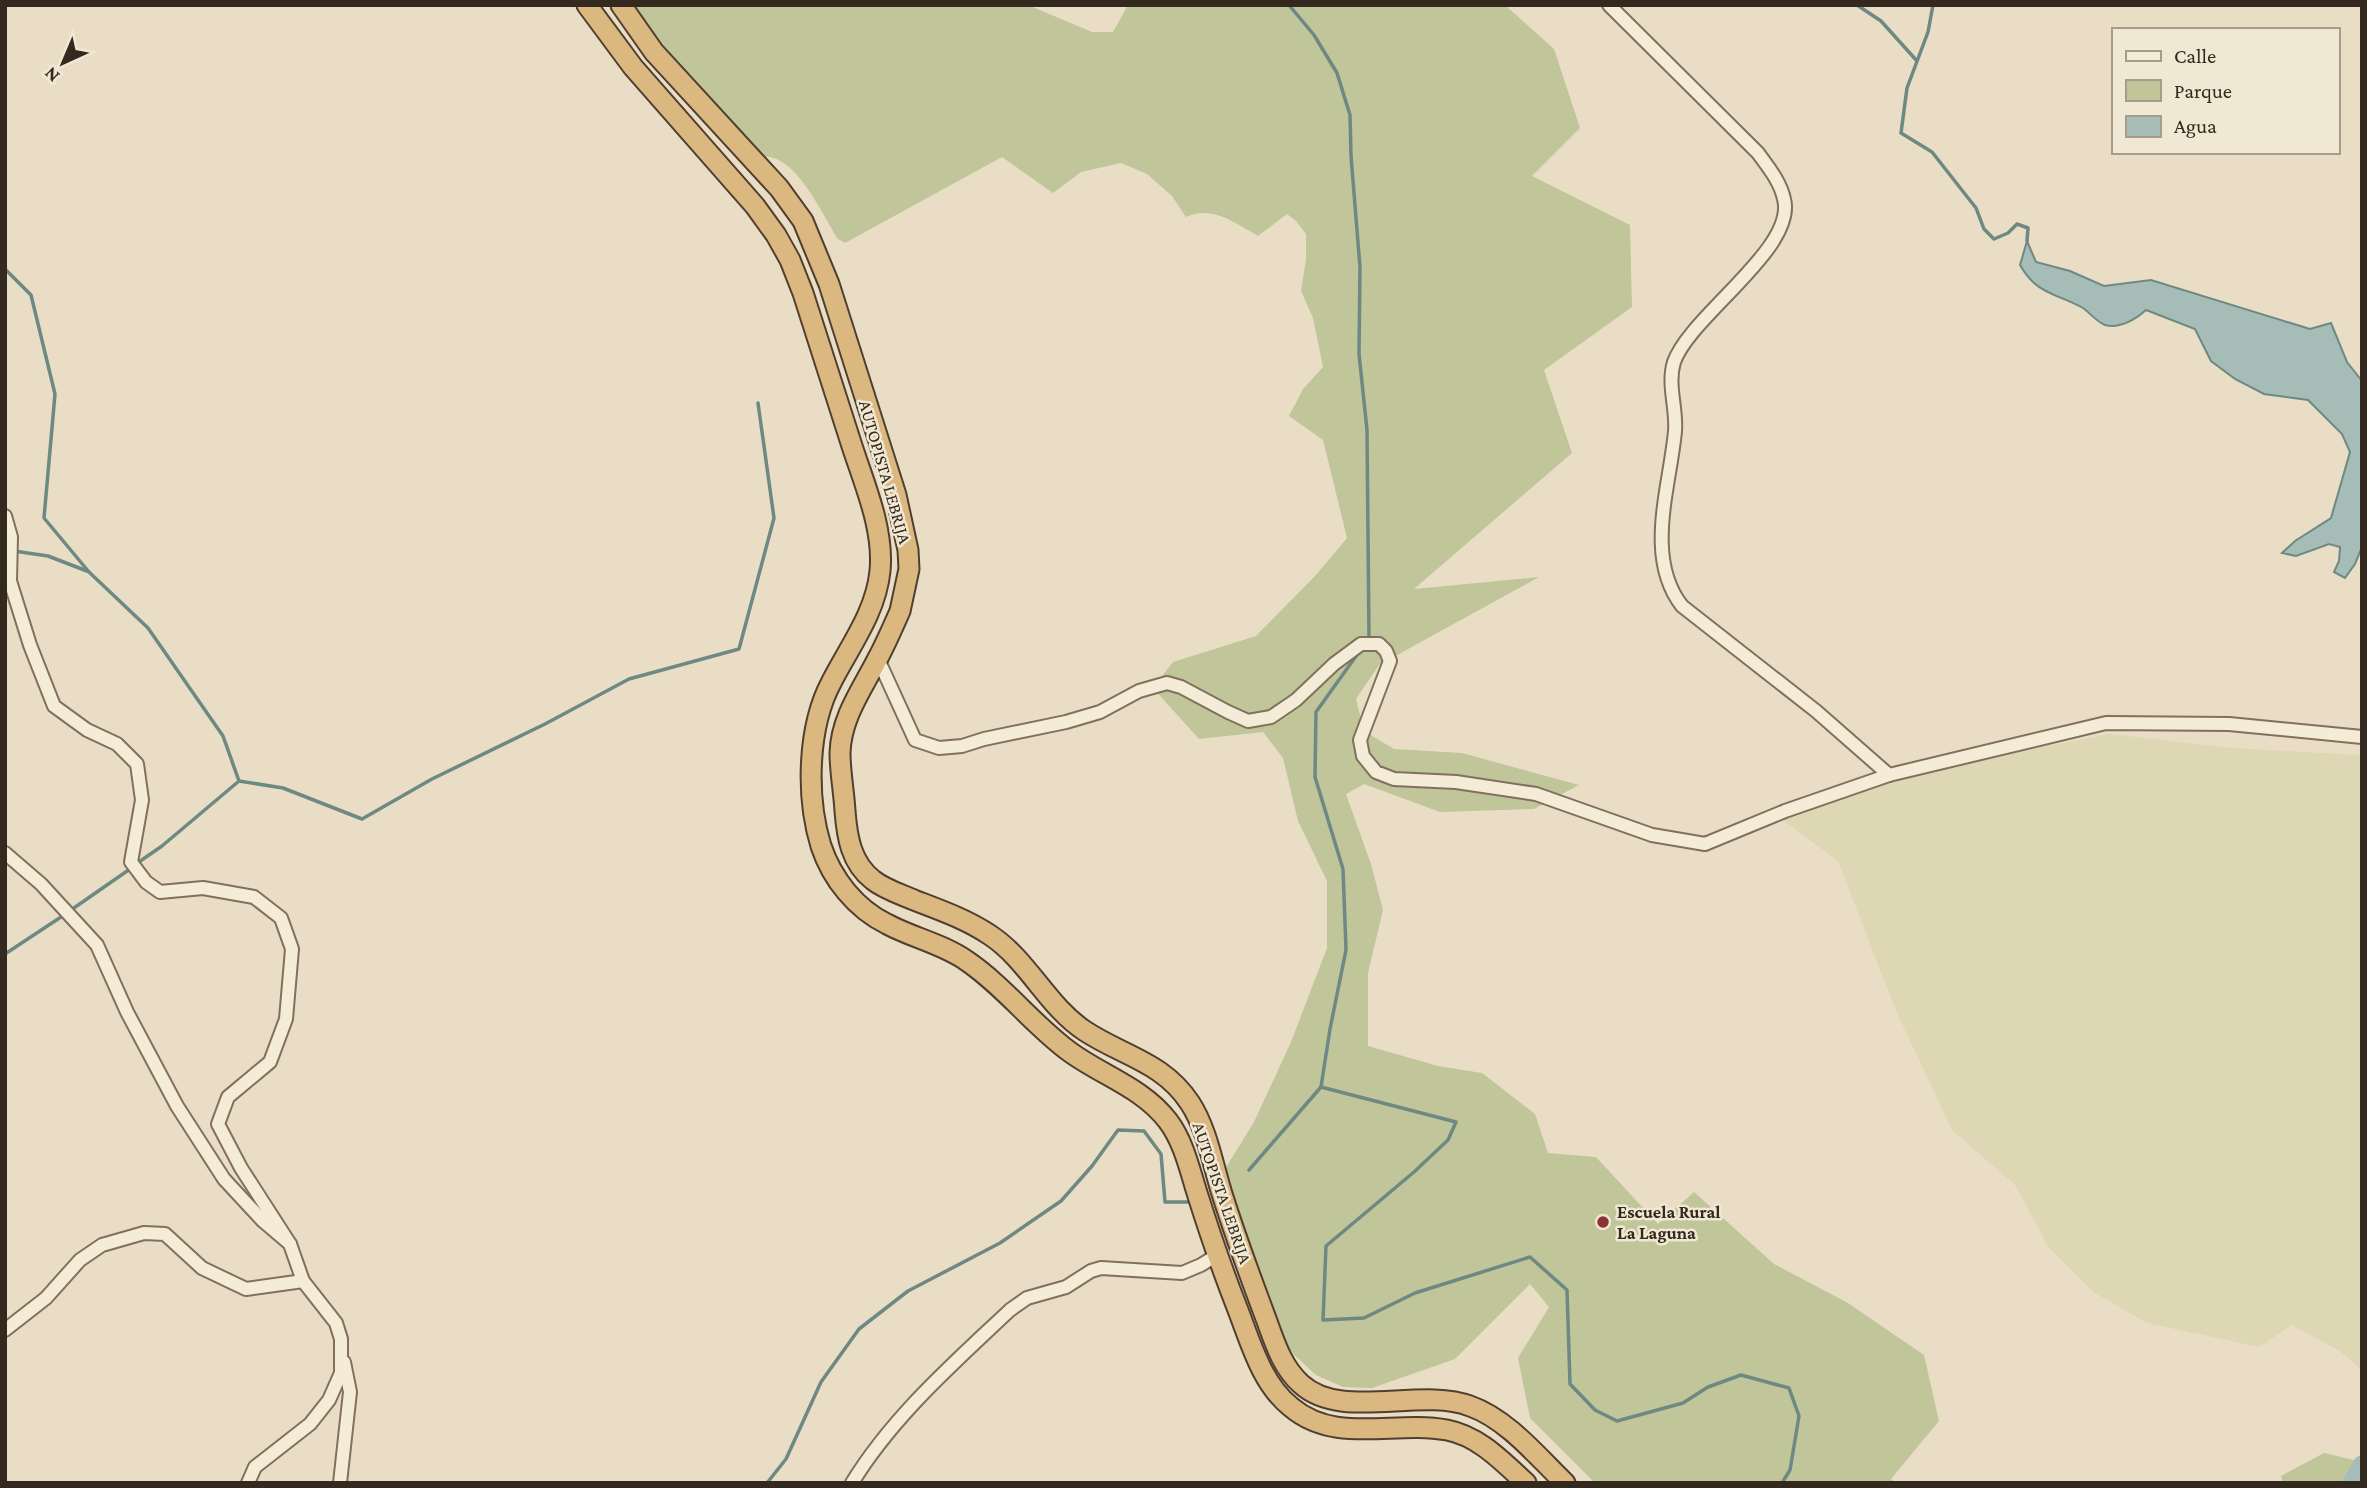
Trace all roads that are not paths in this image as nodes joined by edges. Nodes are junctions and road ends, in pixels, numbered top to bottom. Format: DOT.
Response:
graph roads {
  1 [pos="587,5"];
  2 [pos="621,5"];
  3 [pos="1609,5"];
  4 [pos="5,516"];
  5 [pos="878,659"];
  6 [pos="2362,737"];
  7 [pos="1889,775"];
  8 [pos="5,853"];
  9 [pos="289,1244"];
  10 [pos="1217,1255"];
  11 [pos="303,1281"];
  12 [pos="5,1330"];
  13 [pos="341,1350"];
  14 [pos="248,1483"];
  15 [pos="340,1483"];
  16 [pos="852,1483"];
  17 [pos="1526,1483"];
  18 [pos="1565,1483"];
  1 -- 10 [label="highway, AUTOPISTA LEBRIJA"];
  2 -- 5 [label="highway, AUTOPISTA LEBRIJA"];
  3 -- 7 [label="street"];
  4 -- 9 [label="street"];
  5 -- 7 [label="street"];
  5 -- 18 [label="highway, AUTOPISTA LEBRIJA"];
  6 -- 7 [label="street"];
  8 -- 9 [label="street"];
  9 -- 11 [label="street"];
  10 -- 16 [label="street"];
  10 -- 17 [label="highway, AUTOPISTA LEBRIJA"];
  11 -- 12 [label="street"];
  11 -- 13 [label="street"];
  13 -- 14 [label="street"];
  13 -- 15 [label="street"];
}
